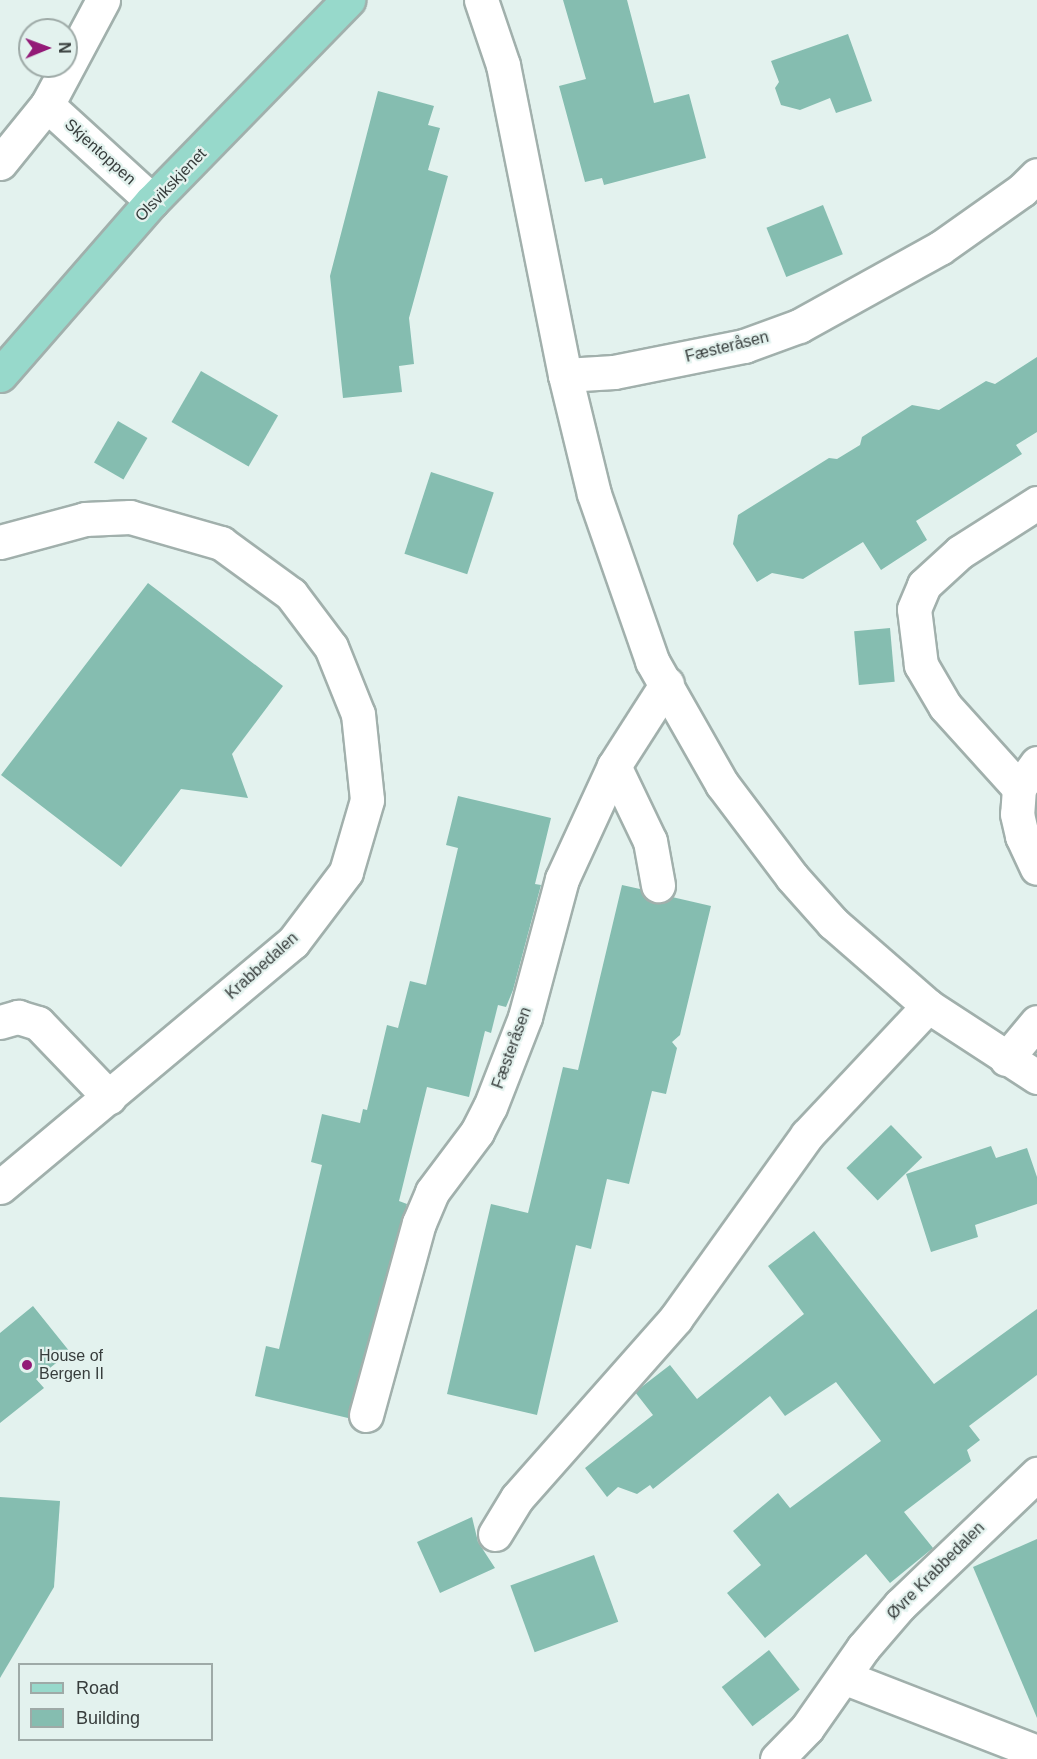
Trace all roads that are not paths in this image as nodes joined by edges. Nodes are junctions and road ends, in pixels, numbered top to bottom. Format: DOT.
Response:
graph roads {
  1 [pos="103,0"];
  2 [pos="348,0"];
  3 [pos="481,0"];
  4 [pos="47,105"];
  5 [pos="0,163"];
  6 [pos="1037,175"];
  7 [pos="152,201"];
  8 [pos="0,375"];
  9 [pos="565,375"];
  10 [pos="1037,503"];
  11 [pos="0,542"];
  12 [pos="667,683"];
  13 [pos="614,766"];
  14 [pos="1028,776"];
  15 [pos="1037,868"];
  16 [pos="658,885"];
  17 [pos="928,1006"];
  18 [pos="0,1022"];
  19 [pos="1037,1022"];
  20 [pos="1006,1059"];
  21 [pos="1037,1077"];
  22 [pos="109,1097"];
  23 [pos="0,1187"];
  24 [pos="366,1415"];
  25 [pos="1037,1474"];
  26 [pos="495,1533"];
  27 [pos="846,1678"];
  28 [pos="1037,1752"];
  29 [pos="777,1759"];
  1 -- 4 [label="street"];
  2 -- 7 [label="main road, Olsvikskjenet"];
  3 -- 9 [label="street"];
  4 -- 5 [label="street"];
  4 -- 7 [label="street, Skjentoppen"];
  6 -- 9 [label="street, Fæsteråsen"];
  7 -- 8 [label="main road, Olsvikskjenet"];
  9 -- 12 [label="street"];
  10 -- 14 [label="street"];
  11 -- 22 [label="street, Krabbedalen"];
  12 -- 13 [label="street, Fæsteråsen"];
  12 -- 17 [label="street"];
  13 -- 16 [label="street"];
  13 -- 24 [label="street, Fæsteråsen"];
  14 -- 15 [label="street"];
  17 -- 20 [label="street"];
  17 -- 26 [label="street"];
  18 -- 22 [label="street"];
  19 -- 20 [label="street"];
  20 -- 21 [label="street"];
  22 -- 23 [label="street, Krabbedalen"];
  25 -- 27 [label="street, Øvre Krabbedalen"];
  27 -- 28 [label="street"];
  27 -- 29 [label="street, Øvre Krabbedalen"];
}
